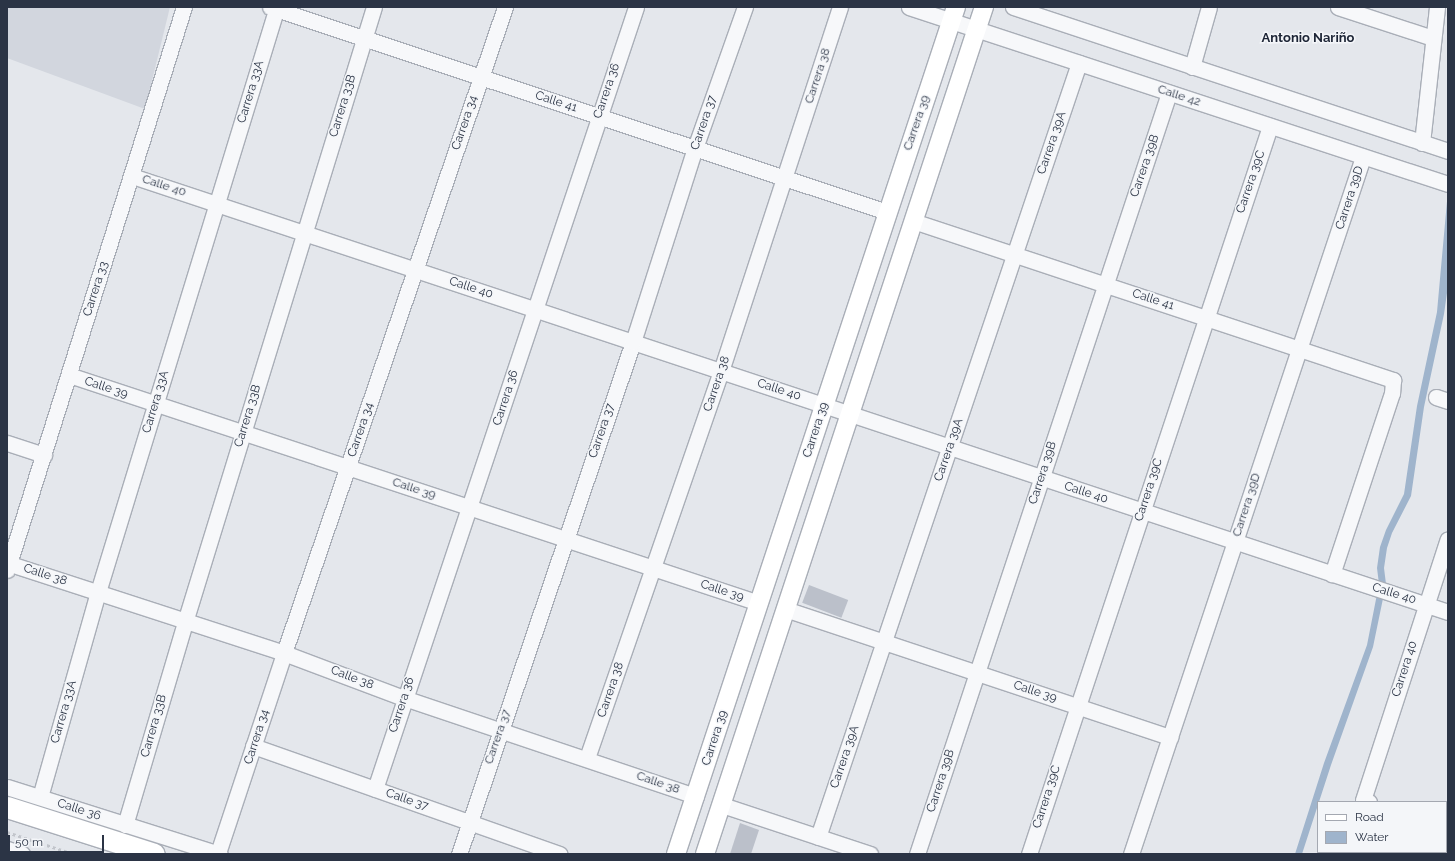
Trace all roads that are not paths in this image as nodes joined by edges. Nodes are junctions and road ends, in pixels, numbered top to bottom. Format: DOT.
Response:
graph roads {
  1 [pos="184,7"];
  2 [pos="374,7"];
  3 [pos="505,7"];
  4 [pos="636,7"];
  5 [pos="745,7"];
  6 [pos="840,7"];
  7 [pos="909,7"];
  8 [pos="984,7"];
  9 [pos="1013,7"];
  10 [pos="1209,7"];
  11 [pos="1338,7"];
  12 [pos="1437,7"];
  13 [pos="274,8"];
  14 [pos="954,14"];
  15 [pos="977,30"];
  16 [pos="364,38"];
  17 [pos="1433,38"];
  18 [pos="1080,63"];
  19 [pos="1192,67"];
  20 [pos="481,77"];
  21 [pos="1169,93"];
  22 [pos="599,116"];
  23 [pos="1270,126"];
  24 [pos="1422,143"];
  25 [pos="695,148"];
  26 [pos="1448,151"];
  27 [pos="1363,157"];
  28 [pos="132,176"];
  29 [pos="785,178"];
  30 [pos="1448,184"];
  31 [pos="217,204"];
  32 [pos="887,212"];
  33 [pos="913,221"];
  34 [pos="305,233"];
  35 [pos="1014,254"];
  36 [pos="416,270"];
  37 [pos="1104,284"];
  38 [pos="535,310"];
  39 [pos="1205,318"];
  40 [pos="632,342"];
  41 [pos="1299,349"];
  42 [pos="721,371"];
  43 [pos="69,375"];
  44 [pos="156,404"];
  45 [pos="824,406"];
  46 [pos="850,414"];
  47 [pos="243,433"];
  48 [pos="7,443"];
  49 [pos="950,447"];
  50 [pos="44,455"];
  51 [pos="348,468"];
  52 [pos="1041,478"];
  53 [pos="469,508"];
  54 [pos="1142,511"];
  55 [pos="1448,539"];
  56 [pos="566,540"];
  57 [pos="1235,542"];
  58 [pos="8,565"];
  59 [pos="654,568"];
  60 [pos="1332,574"];
  61 [pos="98,592"];
  62 [pos="759,603"];
  63 [pos="1426,604"];
  64 [pos="785,609"];
  65 [pos="1448,612"];
  66 [pos="184,622"];
  67 [pos="884,642"];
  68 [pos="284,653"];
  69 [pos="977,673"];
  70 [pos="404,698"];
  71 [pos="1078,706"];
  72 [pos="501,730"];
  73 [pos="1170,737"];
  74 [pos="254,746"];
  75 [pos="587,758"];
  76 [pos="7,787"];
  77 [pos="375,789"];
  78 [pos="696,796"];
  79 [pos="40,798"];
  80 [pos="1366,801"];
  81 [pos="722,805"];
  82 [pos="7,807"];
  83 [pos="7,816"];
  84 [pos="469,822"];
  85 [pos="125,825"];
  86 [pos="818,837"];
  87 [pos="7,849"];
  88 [pos="22,854"];
  89 [pos="124,854"];
  90 [pos="154,854"];
  91 [pos="219,854"];
  92 [pos="459,854"];
  93 [pos="560,854"];
  94 [pos="676,854"];
  95 [pos="705,854"];
  96 [pos="870,854"];
  97 [pos="917,854"];
  98 [pos="1028,854"];
  99 [pos="1132,854"];
  1 -- 28 [label="street, Carrera 33"];
  2 -- 16 [label="street, Carrera 33B"];
  3 -- 20 [label="street, Carrera 34"];
  4 -- 22 [label="street, Carrera 36"];
  5 -- 25 [label="street, Carrera 37"];
  6 -- 29 [label="street, Carrera 38"];
  7 -- 14 [label="street, Calle 42"];
  8 -- 15 [label="main road"];
  9 -- 19 [label="street"];
  10 -- 19 [label="street"];
  11 -- 17 [label="street"];
  12 -- 17 [label="street"];
  13 -- 16 [label="street, Calle 41"];
  13 -- 31 [label="street, Carrera 33A"];
  14 -- 15 [label="street, Calle 42"];
  14 -- 32 [label="main road, Carrera 39"];
  15 -- 18 [label="street, Calle 42"];
  15 -- 33 [label="main road"];
  16 -- 20 [label="street, Calle 41"];
  16 -- 34 [label="street, Carrera 33B"];
  17 -- 24 [label="street"];
  18 -- 21 [label="street, Calle 42"];
  18 -- 35 [label="street, Carrera 39A"];
  19 -- 24 [label="street"];
  20 -- 22 [label="street, Calle 41"];
  20 -- 36 [label="street, Carrera 34"];
  21 -- 23 [label="street, Calle 42"];
  21 -- 37 [label="street, Carrera 39B"];
  22 -- 25 [label="street, Calle 41"];
  22 -- 38 [label="street, Carrera 36"];
  23 -- 27 [label="street, Calle 42"];
  23 -- 39 [label="street, Carrera 39C"];
  24 -- 26 [label="street"];
  25 -- 29 [label="street, Calle 41"];
  25 -- 40 [label="street, Carrera 37"];
  27 -- 30 [label="street, Calle 42"];
  27 -- 41 [label="street, Carrera 39D"];
  28 -- 31 [label="street, Calle 40"];
  28 -- 43 [label="street, Carrera 33"];
  29 -- 32 [label="street, Calle 41"];
  29 -- 42 [label="street, Carrera 38"];
  31 -- 34 [label="street, Calle 40"];
  31 -- 44 [label="street, Carrera 33A"];
  32 -- 45 [label="main road, Carrera 39"];
  33 -- 35 [label="street, Calle 41"];
  33 -- 46 [label="main road"];
  34 -- 36 [label="street, Calle 40"];
  34 -- 47 [label="street, Carrera 33B"];
  35 -- 37 [label="street, Calle 41"];
  35 -- 49 [label="street, Carrera 39A"];
  36 -- 38 [label="street, Calle 40"];
  36 -- 51 [label="street, Carrera 34"];
  37 -- 39 [label="street, Calle 41"];
  37 -- 52 [label="street, Carrera 39B"];
  38 -- 40 [label="street, Calle 40"];
  38 -- 53 [label="street, Carrera 36"];
  39 -- 41 [label="street, Calle 41"];
  39 -- 54 [label="street, Carrera 39C"];
  40 -- 42 [label="street, Calle 40"];
  40 -- 56 [label="street, Carrera 37"];
  41 -- 57 [label="street, Carrera 39D"];
  41 -- 60 [label="street, Calle 41"];
  42 -- 45 [label="street, Calle 40"];
  42 -- 59 [label="street, Carrera 38"];
  43 -- 44 [label="street, Calle 39"];
  43 -- 50 [label="street, Carrera 33"];
  44 -- 47 [label="street, Calle 39"];
  44 -- 61 [label="street, Carrera 33A"];
  45 -- 46 [label="street, Calle 40"];
  45 -- 62 [label="main road, Carrera 39"];
  46 -- 49 [label="street, Calle 40"];
  46 -- 64 [label="main road"];
  47 -- 51 [label="street, Calle 39"];
  47 -- 66 [label="street, Carrera 33B"];
  48 -- 50 [label="street"];
  49 -- 52 [label="street, Calle 40"];
  49 -- 67 [label="street, Carrera 39A"];
  50 -- 58 [label="street, Carrera 33"];
  51 -- 53 [label="street, Calle 39"];
  51 -- 68 [label="street, Carrera 34"];
  52 -- 54 [label="street, Calle 40"];
  52 -- 69 [label="street, Carrera 39B"];
  53 -- 56 [label="street, Calle 39"];
  53 -- 70 [label="street, Carrera 36"];
  54 -- 57 [label="street, Calle 40"];
  54 -- 71 [label="street, Carrera 39C"];
  55 -- 63 [label="street, Carrera 40"];
  56 -- 59 [label="street, Calle 39"];
  56 -- 72 [label="street, Carrera 37"];
  57 -- 60 [label="street, Calle 40"];
  57 -- 73 [label="street, Carrera 39D"];
  58 -- 61 [label="street, Calle 38"];
  59 -- 62 [label="street, Calle 39"];
  59 -- 75 [label="street, Carrera 38"];
  60 -- 63 [label="street, Calle 40"];
  61 -- 66 [label="street, Calle 38"];
  61 -- 79 [label="street, Carrera 33A"];
  62 -- 78 [label="main road, Carrera 39"];
  63 -- 65 [label="street, Calle 40"];
  63 -- 80 [label="street, Carrera 40"];
  64 -- 67 [label="street, Calle 39"];
  64 -- 81 [label="main road"];
  66 -- 68 [label="street, Calle 38"];
  66 -- 85 [label="street, Carrera 33B"];
  67 -- 69 [label="street, Calle 39"];
  67 -- 86 [label="street, Carrera 39A"];
  68 -- 70 [label="street, Calle 38"];
  68 -- 74 [label="street, Carrera 34"];
  69 -- 71 [label="street, Calle 39"];
  69 -- 97 [label="street, Carrera 39B"];
  70 -- 72 [label="street, Calle 38"];
  70 -- 77 [label="street, Carrera 36"];
  71 -- 73 [label="street, Calle 39"];
  71 -- 98 [label="street, Carrera 39C"];
  72 -- 75 [label="street, Calle 38"];
  72 -- 84 [label="street, Carrera 37"];
  73 -- 99 [label="street, Carrera 39D"];
  74 -- 77 [label="street, Calle 37"];
  74 -- 91 [label="street, Carrera 34"];
  75 -- 78 [label="street, Calle 38"];
  76 -- 79 [label="street, Calle 36"];
  77 -- 84 [label="street, Calle 37"];
  78 -- 94 [label="main road, Carrera 39"];
  79 -- 85 [label="street, Calle 36"];
  81 -- 86 [label="street"];
  81 -- 95 [label="main road"];
  82 -- 90 [label="highway"];
  83 -- 89 [label="street"];
  84 -- 92 [label="street, Carrera 37"];
  84 -- 93 [label="street, Calle 37"];
  85 -- 91 [label="street, Calle 36"];
  86 -- 96 [label="street"];
  87 -- 88 [label="street"];
}
